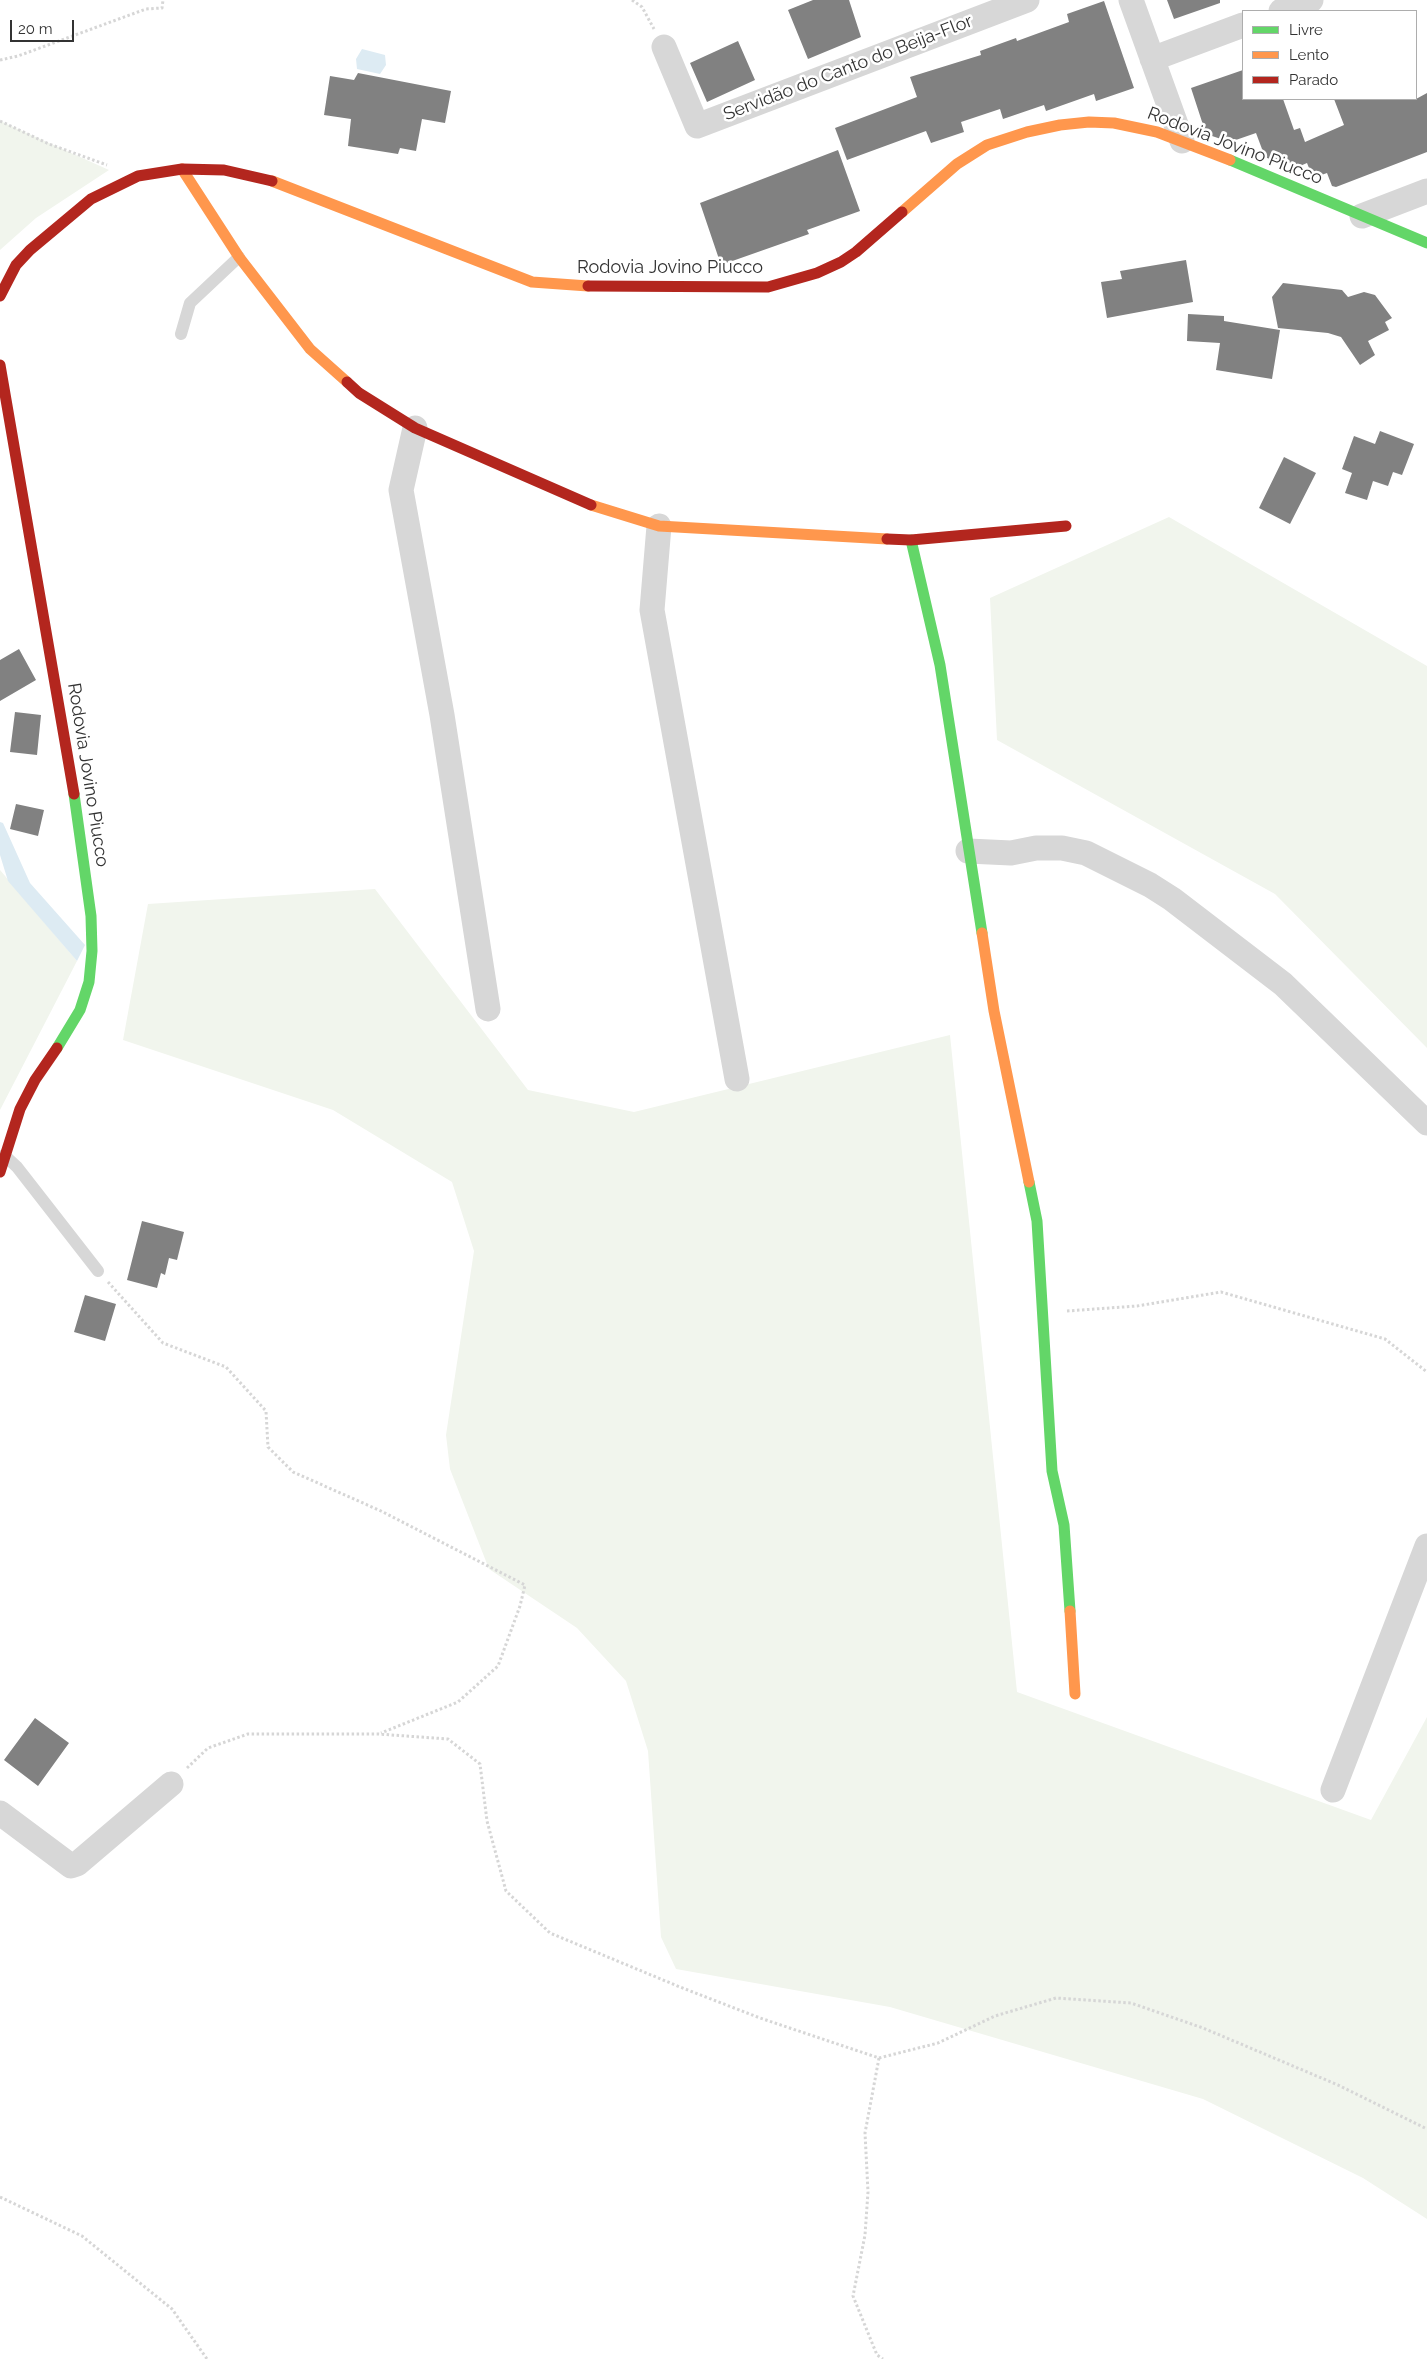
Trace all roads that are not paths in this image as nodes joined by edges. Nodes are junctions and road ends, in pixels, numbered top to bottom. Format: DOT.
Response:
graph roads {
  1 [pos="1028,0"];
  2 [pos="1131,0"];
  3 [pos="1311,0"];
  4 [pos="1284,10"];
  5 [pos="1242,25"];
  6 [pos="664,47"];
  7 [pos="1152,60"];
  8 [pos="1182,142"];
  9 [pos="182,169"];
  10 [pos="1427,191"];
  11 [pos="1362,216"];
  12 [pos="1427,243"];
  13 [pos="239,257"];
  14 [pos="0,296"];
  15 [pos="181,334"];
  16 [pos="0,365"];
  17 [pos="415,428"];
  18 [pos="658,526"];
  19 [pos="1066,526"];
  20 [pos="911,540"];
  21 [pos="968,851"];
  22 [pos="488,1009"];
  23 [pos="737,1079"];
  24 [pos="1427,1123"];
  25 [pos="4,1155"];
  26 [pos="0,1172"];
  27 [pos="98,1271"];
  28 [pos="1427,1546"];
  29 [pos="1075,1694"];
  30 [pos="170,1784"];
  31 [pos="1333,1790"];
  32 [pos="0,1813"];
  1 -- 6 [label="street, Servidão do Canto do Beija-Flor"];
  2 -- 7 [label="street"];
  3 -- 4 [label="street"];
  5 -- 7 [label="street"];
  7 -- 8 [label="street"];
  8 -- 9 [label="main road, Rodovia Jovino Piucco"];
  8 -- 11 [label="main road, Rodovia Jovino Piucco"];
  9 -- 13 [label="main road"];
  9 -- 14 [label="main road, Rodovia Jovino Piucco"];
  10 -- 11 [label="street"];
  11 -- 12 [label="main road, Rodovia Jovino Piucco"];
  13 -- 15 [label="lane"];
  13 -- 17 [label="main road"];
  16 -- 25 [label="main road, Rodovia Jovino Piucco"];
  17 -- 18 [label="main road"];
  17 -- 22 [label="street"];
  18 -- 20 [label="main road"];
  18 -- 23 [label="street"];
  19 -- 20 [label="main road"];
  20 -- 21 [label="main road"];
  21 -- 24 [label="street"];
  21 -- 29 [label="main road"];
  25 -- 26 [label="main road, Rodovia Jovino Piucco"];
  25 -- 27 [label="lane"];
  28 -- 31 [label="street"];
  30 -- 32 [label="street"];
}
